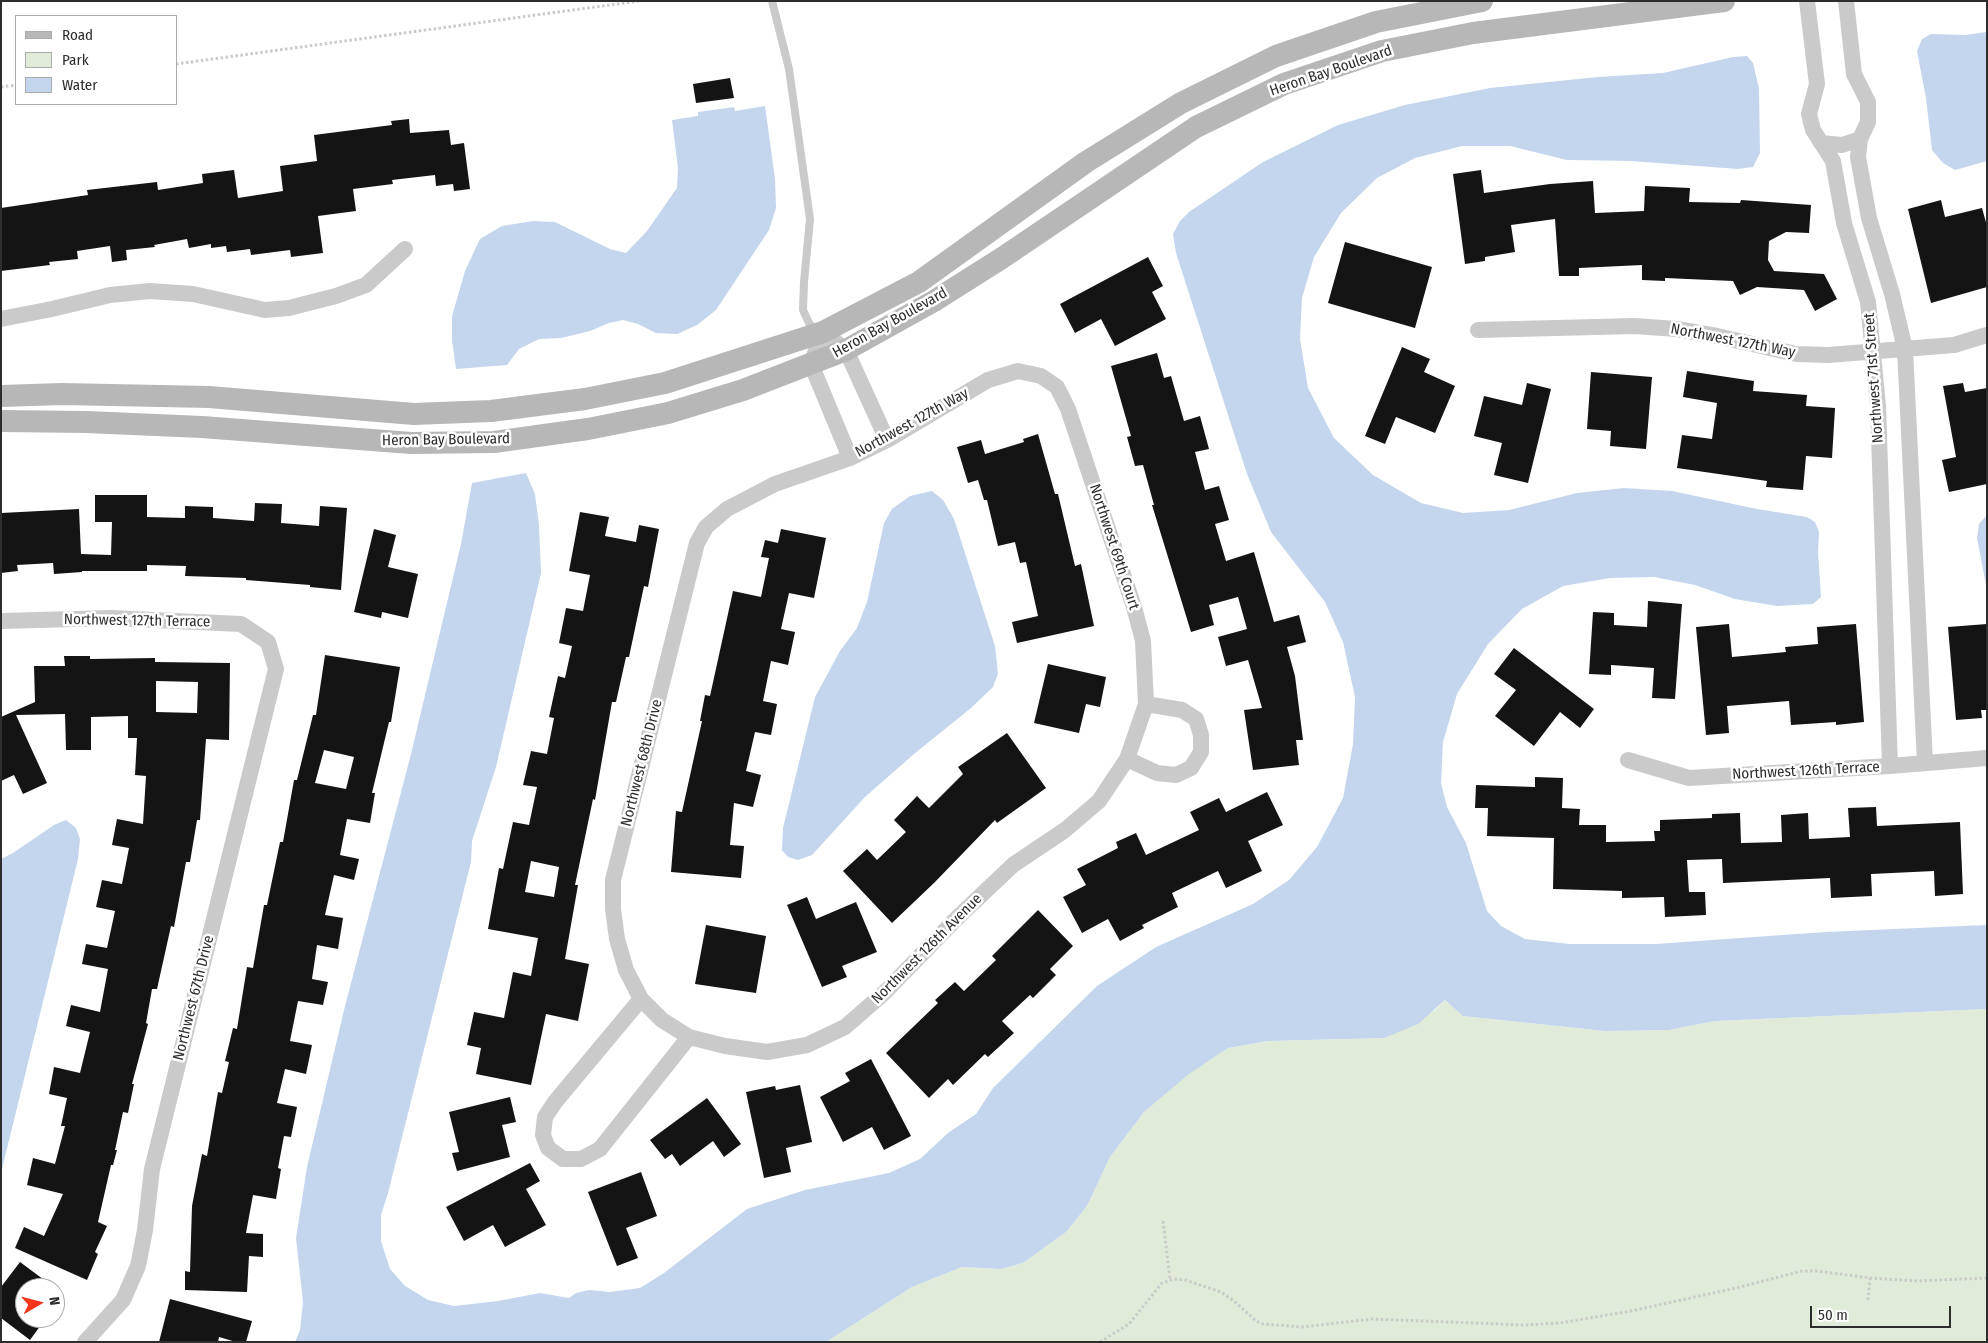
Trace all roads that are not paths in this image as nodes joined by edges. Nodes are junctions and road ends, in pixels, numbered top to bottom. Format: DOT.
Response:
graph roads {
  1 [pos="772,1"];
  2 [pos="1482,1"];
  3 [pos="1724,1"];
  4 [pos="1807,1"];
  5 [pos="1846,1"];
  6 [pos="1860,139"];
  7 [pos="1821,143"];
  8 [pos="405,249"];
  9 [pos="1,318"];
  10 [pos="1478,330"];
  11 [pos="823,332"];
  12 [pos="1987,335"];
  13 [pos="1904,349"];
  14 [pos="846,350"];
  15 [pos="1873,351"];
  16 [pos="811,364"];
  17 [pos="1040,376"];
  18 [pos="1,396"];
  19 [pos="1,421"];
  20 [pos="887,440"];
  21 [pos="850,458"];
  22 [pos="706,527"];
  23 [pos="1,621"];
  24 [pos="268,642"];
  25 [pos="1146,704"];
  26 [pos="1137,732"];
  27 [pos="1987,758"];
  28 [pos="1128,759"];
  29 [pos="1628,760"];
  30 [pos="1925,763"];
  31 [pos="1890,766"];
  32 [pos="641,1000"];
  33 [pos="662,1020"];
  34 [pos="689,1037"];
  35 [pos="85,1342"];
  1 -- 11 [label="lane"];
  2 -- 11 [label="street, Heron Bay Boulevard"];
  3 -- 14 [label="street, Heron Bay Boulevard"];
  4 -- 7 [label="street, Northwest 71st Street"];
  5 -- 6 [label="street, Northwest 71st Street"];
  6 -- 7 [label="street"];
  6 -- 13 [label="street, Northwest 71st Street"];
  7 -- 15 [label="street, Northwest 71st Street"];
  8 -- 9 [label="street"];
  10 -- 15 [label="street, Northwest 127th Way"];
  11 -- 14 [label="street"];
  11 -- 16 [label="street"];
  11 -- 18 [label="street, Heron Bay Boulevard"];
  12 -- 13 [label="street, Northwest 127th Way"];
  13 -- 15 [label="street, Northwest 127th Way"];
  13 -- 30 [label="street, Northwest 71st Street"];
  14 -- 16 [label="street, Heron Bay Boulevard"];
  14 -- 20 [label="street"];
  15 -- 31 [label="street, Northwest 71st Street"];
  16 -- 19 [label="street, Heron Bay Boulevard"];
  16 -- 21 [label="street"];
  17 -- 20 [label="street, Northwest 127th Way"];
  17 -- 25 [label="street, Northwest 69th Court"];
  20 -- 21 [label="street, Northwest 127th Way"];
  21 -- 22 [label="street, Northwest 127th Way"];
  22 -- 32 [label="street, Northwest 68th Drive"];
  23 -- 24 [label="street, Northwest 127th Terrace"];
  24 -- 35 [label="street, Northwest 67th Drive"];
  25 -- 26 [label="street, Northwest 69th Court"];
  25 -- 28 [label="street"];
  26 -- 28 [label="street, Northwest 126th Avenue"];
  27 -- 30 [label="street, Northwest 126th Terrace"];
  28 -- 34 [label="street, Northwest 126th Avenue"];
  29 -- 31 [label="street, Northwest 126th Terrace"];
  30 -- 31 [label="street, Northwest 126th Terrace"];
  32 -- 33 [label="street, Northwest 68th Drive"];
  32 -- 34 [label="street"];
  33 -- 34 [label="street, Northwest 126th Avenue"];
}
